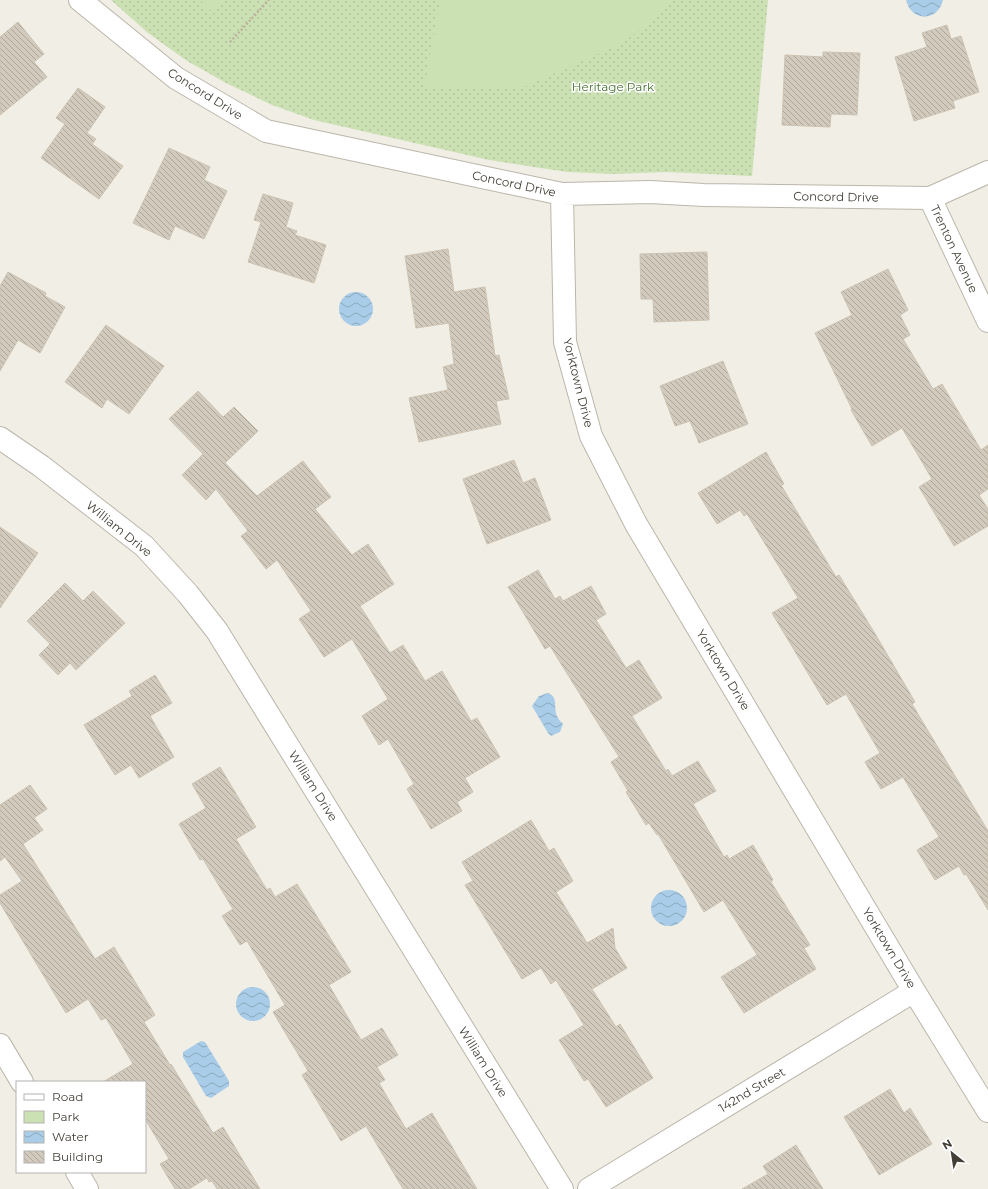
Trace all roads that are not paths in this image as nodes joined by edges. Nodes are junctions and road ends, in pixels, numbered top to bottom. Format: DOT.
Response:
graph roads {
  1 [pos="80,0"];
  2 [pos="988,172"];
  3 [pos="562,194"];
  4 [pos="930,198"];
  5 [pos="988,321"];
  6 [pos="0,438"];
  7 [pos="914,991"];
  8 [pos="0,1045"];
  9 [pos="21,1081"];
  10 [pos="988,1111"];
  11 [pos="78,1173"];
  12 [pos="87,1189"];
  13 [pos="562,1189"];
  14 [pos="589,1189"];
  1 -- 3 [label="street, Concord Drive"];
  2 -- 4 [label="street, Concord Drive"];
  3 -- 4 [label="street, Concord Drive"];
  3 -- 7 [label="street, Yorktown Drive"];
  4 -- 5 [label="street, Trenton Avenue"];
  6 -- 13 [label="street, William Drive"];
  7 -- 10 [label="street, Yorktown Drive"];
  7 -- 14 [label="street, 142nd Street"];
  8 -- 9 [label="street"];
  11 -- 12 [label="street"];
}
